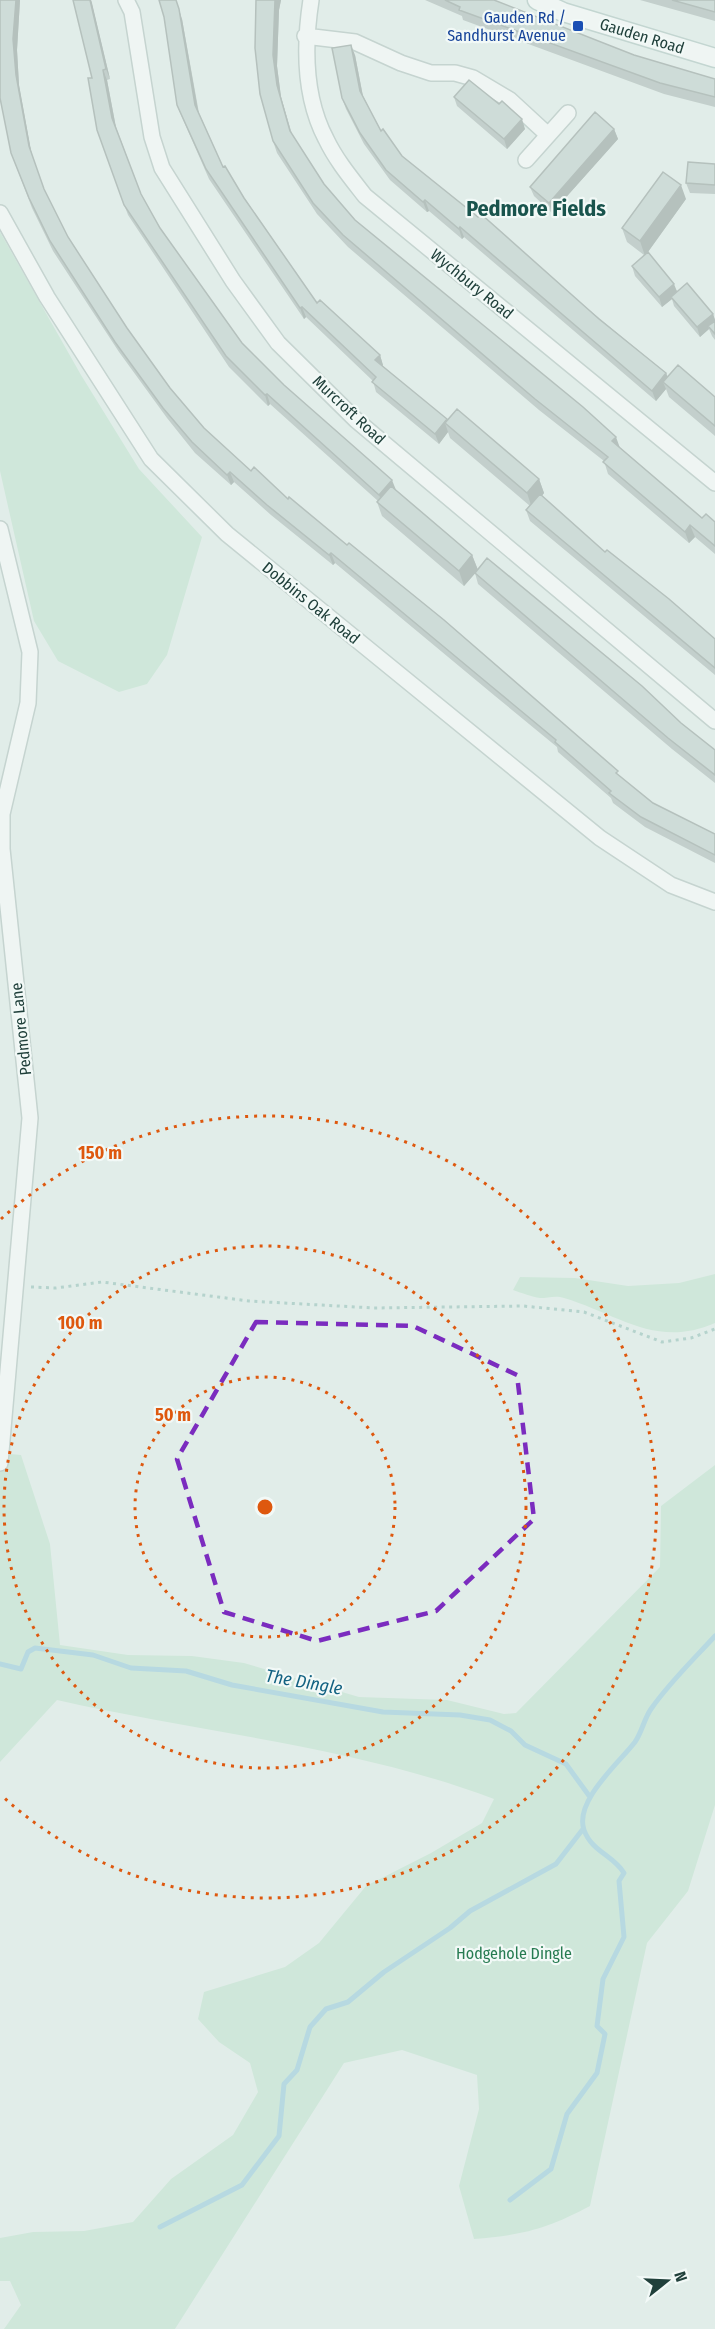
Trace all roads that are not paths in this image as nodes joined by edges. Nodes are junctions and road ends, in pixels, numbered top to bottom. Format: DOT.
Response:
graph roads {
  1 [pos="126,0"];
  2 [pos="311,0"];
  3 [pos="537,0"];
  4 [pos="305,36"];
  5 [pos="715,58"];
  6 [pos="568,113"];
  7 [pos="548,135"];
  8 [pos="525,160"];
  9 [pos="0,213"];
  10 [pos="715,483"];
  11 [pos="0,529"];
  12 [pos="715,721"];
  13 [pos="715,902"];
  14 [pos="0,1463"];
  1 -- 12 [label="street, Murcroft Road"];
  2 -- 4 [label="street, Wychbury Road"];
  3 -- 5 [label="street, Gauden Road"];
  4 -- 7 [label="street"];
  4 -- 10 [label="street, Wychbury Road"];
  6 -- 7 [label="street"];
  7 -- 8 [label="street"];
  9 -- 13 [label="street, Dobbins Oak Road"];
  11 -- 14 [label="street, Pedmore Lane"];
}
